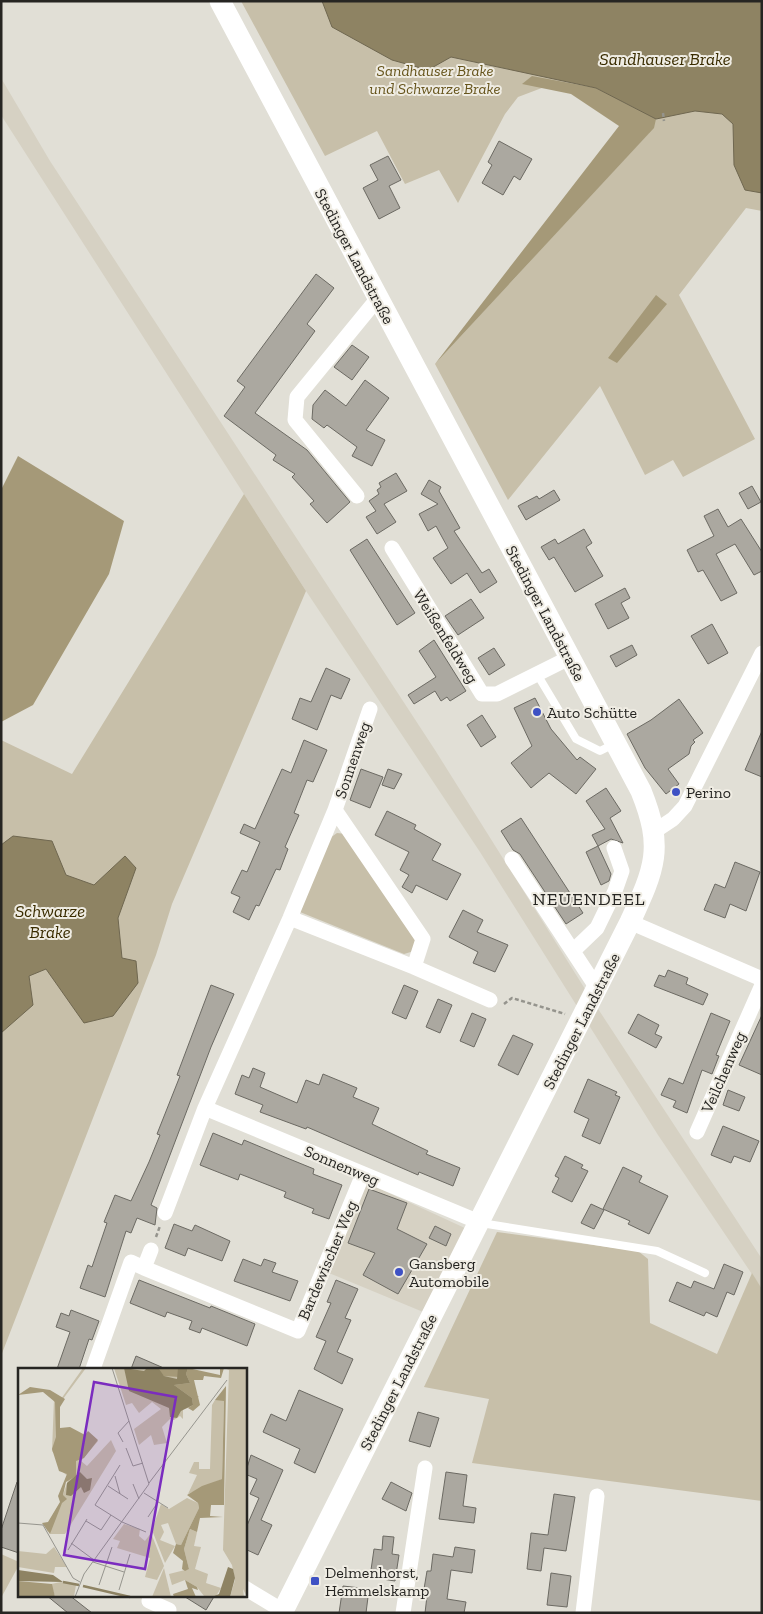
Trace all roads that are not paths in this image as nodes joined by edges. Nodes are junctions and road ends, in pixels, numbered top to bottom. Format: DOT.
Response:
graph roads {
  1 [pos="220,1"];
  2 [pos="378,298"];
  3 [pos="357,496"];
  4 [pos="392,548"];
  5 [pos="762,653"];
  6 [pos="569,658"];
  7 [pos="537,674"];
  8 [pos="370,709"];
  9 [pos="615,744"];
  10 [pos="335,810"];
  11 [pos="655,831"];
  12 [pos="614,848"];
  13 [pos="512,859"];
  14 [pos="290,918"];
  15 [pos="630,922"];
  16 [pos="573,952"];
  17 [pos="414,967"];
  18 [pos="762,979"];
  19 [pos="762,985"];
  20 [pos="597,988"];
  21 [pos="490,1000"];
  22 [pos="205,1108"];
  23 [pos="697,1132"];
  24 [pos="363,1174"];
  25 [pos="165,1212"];
  26 [pos="479,1222"];
  27 [pos="151,1250"];
  28 [pos="144,1268"];
  29 [pos="705,1273"];
  30 [pos="93,1368"];
  31 [pos="426,1468"];
  32 [pos="597,1496"];
  33 [pos="246,1589"];
  34 [pos="152,1596"];
  35 [pos="283,1612"];
  36 [pos="168,1613"];
  37 [pos="403,1613"];
  38 [pos="583,1613"];
  1 -- 2 [label="main road, Stedinger Landstraße"];
  2 -- 3 [label="street"];
  2 -- 6 [label="main road, Stedinger Landstraße"];
  4 -- 7 [label="street, Weißenfeldweg"];
  5 -- 11 [label="street"];
  6 -- 7 [label="street, Weißenfeldweg"];
  6 -- 9 [label="main road, Stedinger Landstraße"];
  7 -- 9 [label="lane"];
  8 -- 10 [label="street, Sonnenweg"];
  9 -- 11 [label="main road, Stedinger Landstraße"];
  10 -- 14 [label="street, Sonnenweg"];
  10 -- 17 [label="street, Sonnenweg"];
  11 -- 15 [label="main road, Stedinger Landstraße"];
  12 -- 16 [label="street"];
  13 -- 16 [label="street"];
  14 -- 17 [label="street"];
  14 -- 22 [label="street, Sonnenweg"];
  15 -- 18 [label="street"];
  15 -- 20 [label="main road, Stedinger Landstraße"];
  16 -- 20 [label="street"];
  17 -- 21 [label="street"];
  19 -- 23 [label="street, Veilchenweg"];
  20 -- 26 [label="main road, Stedinger Landstraße"];
  22 -- 24 [label="street, Sonnenweg"];
  22 -- 25 [label="street, Sonnenweg"];
  24 -- 26 [label="street, Sonnenweg"];
  24 -- 28 [label="street, Bardewischer Weg"];
  26 -- 29 [label="lane"];
  26 -- 35 [label="main road, Stedinger Landstraße"];
  27 -- 28 [label="street"];
  28 -- 30 [label="street"];
  31 -- 37 [label="street"];
  32 -- 38 [label="street"];
  33 -- 35 [label="street"];
  34 -- 36 [label="street"];
}
